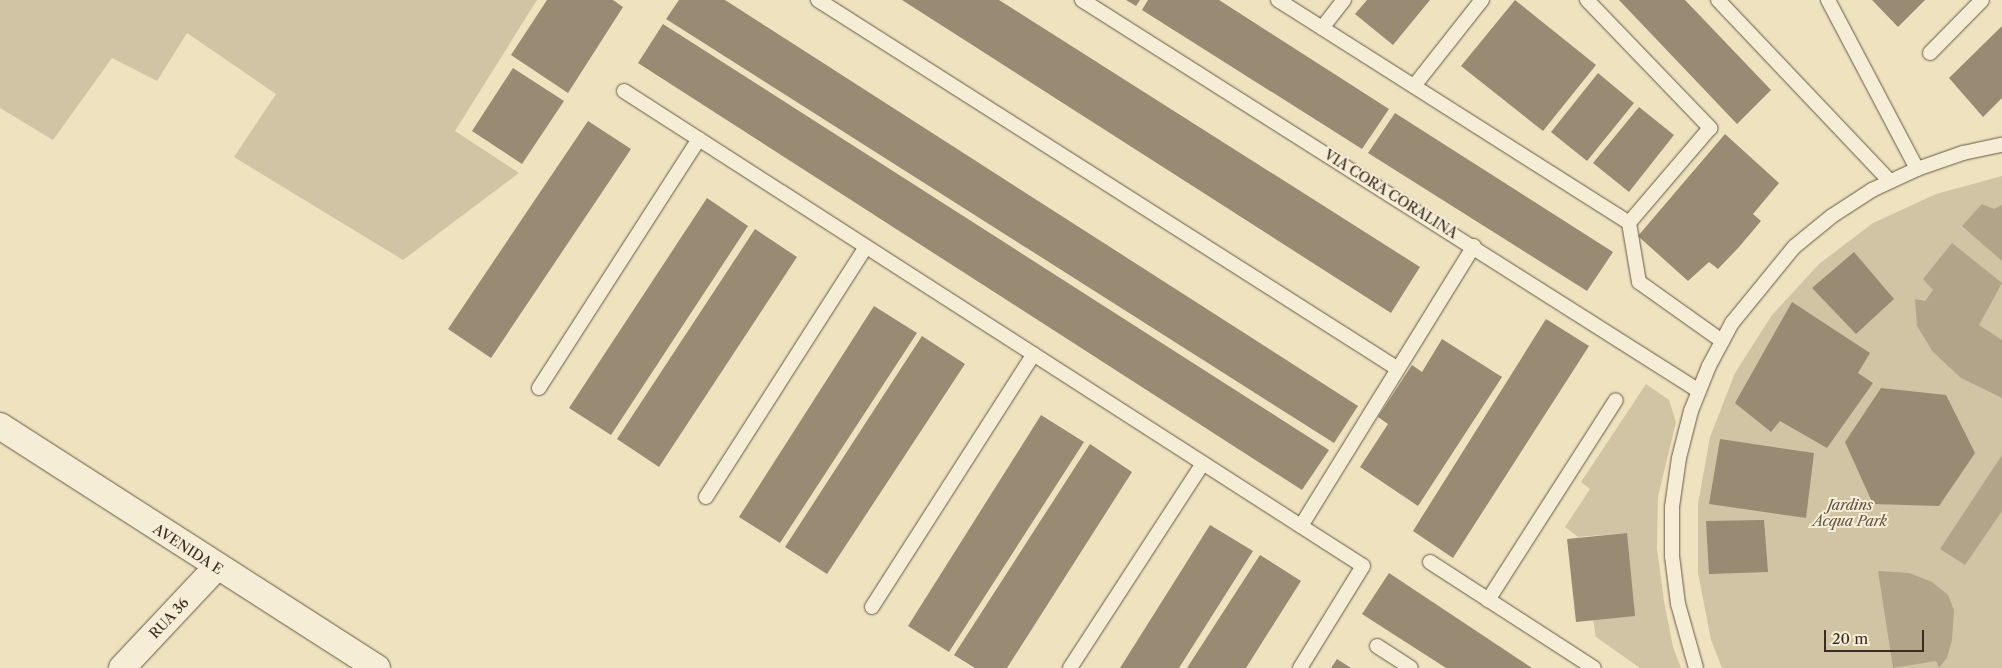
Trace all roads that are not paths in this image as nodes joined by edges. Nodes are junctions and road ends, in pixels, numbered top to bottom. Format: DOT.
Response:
graph roads {
  1 [pos="818,0"];
  2 [pos="1082,0"];
  3 [pos="1278,0"];
  4 [pos="1344,0"];
  5 [pos="1482,0"];
  6 [pos="1587,0"];
  7 [pos="1718,0"];
  8 [pos="1828,0"];
  9 [pos="1982,0"];
  10 [pos="1322,28"];
  11 [pos="1930,53"];
  12 [pos="1414,86"];
  13 [pos="624,91"];
  14 [pos="699,140"];
  15 [pos="2002,145"];
  16 [pos="1916,169"];
  17 [pos="1890,181"];
  18 [pos="1629,223"];
  19 [pos="1474,246"];
  20 [pos="866,247"];
  21 [pos="1722,342"];
  22 [pos="1034,354"];
  23 [pos="1398,369"];
  24 [pos="539,388"];
  25 [pos="1699,391"];
  26 [pos="1616,400"];
  27 [pos="0,426"];
  28 [pos="1204,464"];
  29 [pos="706,497"];
  30 [pos="1301,526"];
  31 [pos="1430,562"];
  32 [pos="216,568"];
  33 [pos="1488,600"];
  34 [pos="872,607"];
  35 [pos="1378,646"];
  36 [pos="122,668"];
  37 [pos="377,668"];
  38 [pos="1070,668"];
  39 [pos="1300,668"];
  40 [pos="1411,668"];
  41 [pos="1594,668"];
  42 [pos="1696,668"];
  1 -- 23 [label="lane"];
  2 -- 19 [label="lane, VIA CORA CORALINA"];
  3 -- 10 [label="lane"];
  4 -- 10 [label="lane"];
  5 -- 12 [label="lane"];
  6 -- 18 [label="lane"];
  7 -- 17 [label="lane"];
  8 -- 16 [label="lane"];
  9 -- 11 [label="lane"];
  10 -- 12 [label="lane"];
  12 -- 18 [label="lane"];
  13 -- 14 [label="lane"];
  14 -- 20 [label="lane"];
  14 -- 24 [label="lane"];
  15 -- 16 [label="lane"];
  16 -- 17 [label="lane"];
  17 -- 21 [label="lane"];
  18 -- 21 [label="lane"];
  19 -- 23 [label="lane"];
  19 -- 25 [label="lane, VIA CORA CORALINA"];
  20 -- 22 [label="lane"];
  20 -- 29 [label="lane"];
  21 -- 25 [label="lane"];
  22 -- 28 [label="lane"];
  22 -- 34 [label="lane"];
  23 -- 30 [label="lane"];
  25 -- 42 [label="lane"];
  26 -- 33 [label="lane"];
  27 -- 32 [label="street, AVENIDA E"];
  28 -- 30 [label="lane"];
  28 -- 38 [label="lane"];
  30 -- 39 [label="lane"];
  31 -- 33 [label="lane"];
  32 -- 36 [label="street, RUA 36"];
  32 -- 37 [label="street, AVENIDA E"];
  33 -- 41 [label="lane"];
  35 -- 40 [label="lane"];
}
